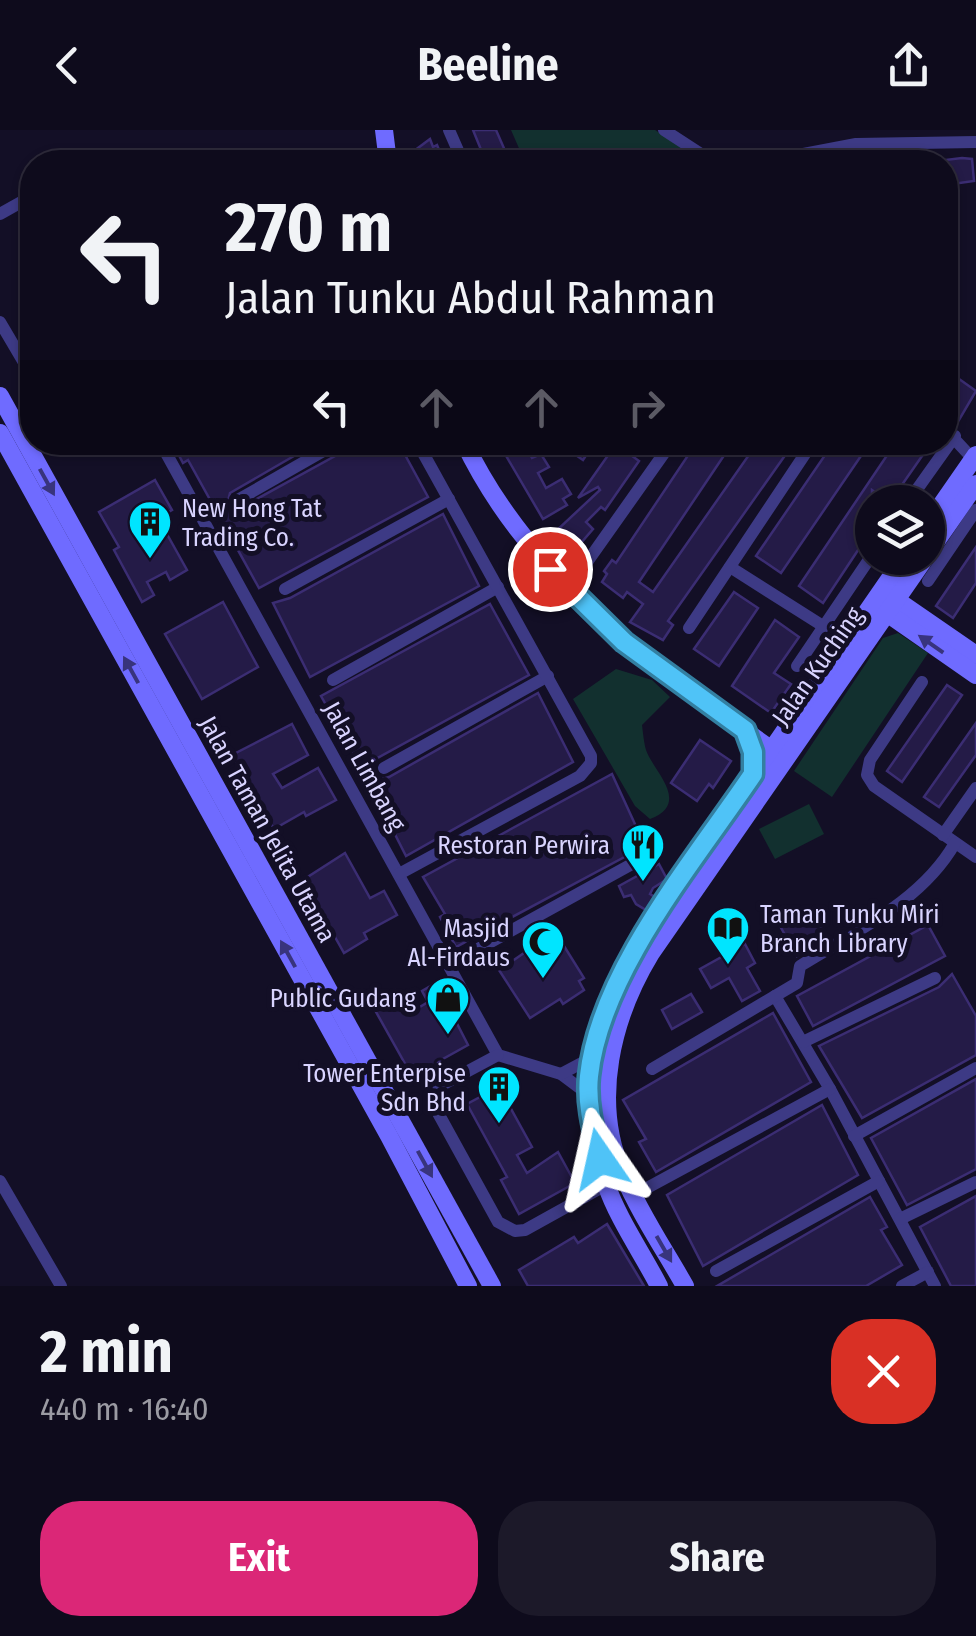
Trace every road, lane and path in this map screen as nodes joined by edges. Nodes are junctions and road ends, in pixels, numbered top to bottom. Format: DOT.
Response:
graph roads {
  1 [pos="664,130"];
  2 [pos="976,142"];
  3 [pos="691,150"];
  4 [pos="842,150"];
  5 [pos="0,322"];
  6 [pos="20,355"];
  7 [pos="0,396"];
  8 [pos="20,432"];
  9 [pos="0,433"];
  10 [pos="33,455"];
  11 [pos="167,455"];
  12 [pos="316,455"];
  13 [pos="424,455"];
  14 [pos="472,455"];
  15 [pos="663,455"];
  16 [pos="804,455"];
  17 [pos="936,455"];
  18 [pos="975,457"];
  19 [pos="918,485"];
  20 [pos="974,497"];
  21 [pos="449,499"];
  22 [pos="945,500"];
  23 [pos="236,501"];
  24 [pos="945,532"];
  25 [pos="730,566"];
  26 [pos="858,575"];
  27 [pos="896,575"];
  28 [pos="908,575"];
  29 [pos="928,581"];
  30 [pos="498,587"];
  31 [pos="285,589"];
  32 [pos="568,590"];
  33 [pos="884,601"];
  34 [pos="823,626"];
  35 [pos="689,628"];
  36 [pos="976,655"];
  37 [pos="797,666"];
  38 [pos="976,675"];
  39 [pos="548,676"];
  40 [pos="334,680"];
  41 [pos="922,682"];
  42 [pos="789,723"];
  43 [pos="745,730"];
  44 [pos="777,754"];
  45 [pos="384,768"];
  46 [pos="753,774"];
  47 [pos="976,788"];
  48 [pos="949,839"];
  49 [pos="976,857"];
  50 [pos="632,864"];
  51 [pos="399,874"];
  52 [pos="449,965"];
  53 [pos="934,978"];
  54 [pos="776,996"];
  55 [pos="803,1042"];
  56 [pos="498,1054"];
  57 [pos="592,1057"];
  58 [pos="976,1068"];
  59 [pos="652,1069"];
  60 [pos="561,1074"];
  61 [pos="830,1089"];
  62 [pos="589,1095"];
  63 [pos="854,1136"];
  64 [pos="879,1181"];
  65 [pos="0,1182"];
  66 [pos="976,1182"];
  67 [pos="606,1185"];
  68 [pos="634,1195"];
  69 [pos="900,1219"];
  70 [pos="716,1271"];
  71 [pos="928,1272"];
  72 [pos="61,1286"];
  73 [pos="468,1286"];
  74 [pos="492,1286"];
  75 [pos="659,1286"];
  76 [pos="685,1286"];
  77 [pos="902,1286"];
  78 [pos="935,1286"];
  1 -- 3 [label="street"];
  2 -- 4 [label="street"];
  5 -- 6 [label="street"];
  7 -- 8 [label="street, Jalan Taman Jelita Utama, one-way"];
  73 -- 9 [label="street, Jalan Taman Jelita Utama, one-way"];
  10 -- 74 [label="street, Jalan Taman Jelita Utama, one-way"];
  11 -- 51 [label="street, Jalan Limbang"];
  12 -- 23 [label="street"];
  13 -- 21 [label="street"];
  14 -- 32 [label="street"];
  15 -- 32 [label="street"];
  16 -- 25 [label="street"];
  17 -- 19 [label="street"];
  18 -- 22 [label="street"];
  20 -- 24 [label="street, Jalan Kuching"];
  20 -- 29 [label="street"];
  21 -- 30 [label="street"];
  21 -- 31 [label="street"];
  25 -- 34 [label="street"];
  25 -- 35 [label="street"];
  26 -- 34 [label="street"];
  27 -- 33 [label="street, Jalan Kuching"];
  28 -- 33 [label="street, Jalan Kuching"];
  30 -- 39 [label="street"];
  30 -- 40 [label="street"];
  32 -- 43 [label="street"];
  33 -- 36 [label="street"];
  38 -- 33 [label="street, one-way"];
  33 -- 42 [label="street, Jalan Kuching"];
  33 -- 44 [label="street, Jalan Kuching"];
  34 -- 37 [label="street"];
  39 -- 45 [label="street"];
  39 -- 51 [label="street"];
  41 -- 48 [label="street"];
  42 -- 43 [label="street"];
  42 -- 44 [label="street, Jalan Kuching"];
  43 -- 44 [label="street"];
  43 -- 46 [label="street"];
  44 -- 46 [label="street, Jalan Kuching"];
  44 -- 68 [label="street, Jalan Kuching"];
  46 -- 57 [label="street, Jalan Kuching"];
  47 -- 48 [label="street"];
  48 -- 49 [label="street"];
  48 -- 54 [label="street"];
  50 -- 52 [label="street"];
  51 -- 52 [label="street, Jalan Limbang"];
  52 -- 56 [label="street, Jalan Limbang"];
  53 -- 55 [label="street"];
  54 -- 55 [label="street"];
  54 -- 59 [label="street"];
  55 -- 61 [label="street"];
  56 -- 60 [label="street"];
  56 -- 67 [label="street"];
  57 -- 60 [label="street"];
  57 -- 62 [label="street, Jalan Kuching"];
  58 -- 63 [label="street"];
  60 -- 62 [label="street"];
  61 -- 63 [label="street"];
  61 -- 68 [label="street"];
  62 -- 67 [label="street, Jalan Kuching"];
  63 -- 64 [label="street"];
  64 -- 69 [label="street"];
  64 -- 70 [label="street"];
  65 -- 72 [label="street"];
  66 -- 69 [label="street"];
  67 -- 75 [label="street, Jalan Kuching"];
  68 -- 76 [label="street, Jalan Kuching, one-way"];
  69 -- 71 [label="street"];
  71 -- 77 [label="street"];
  71 -- 78 [label="street"];
}
